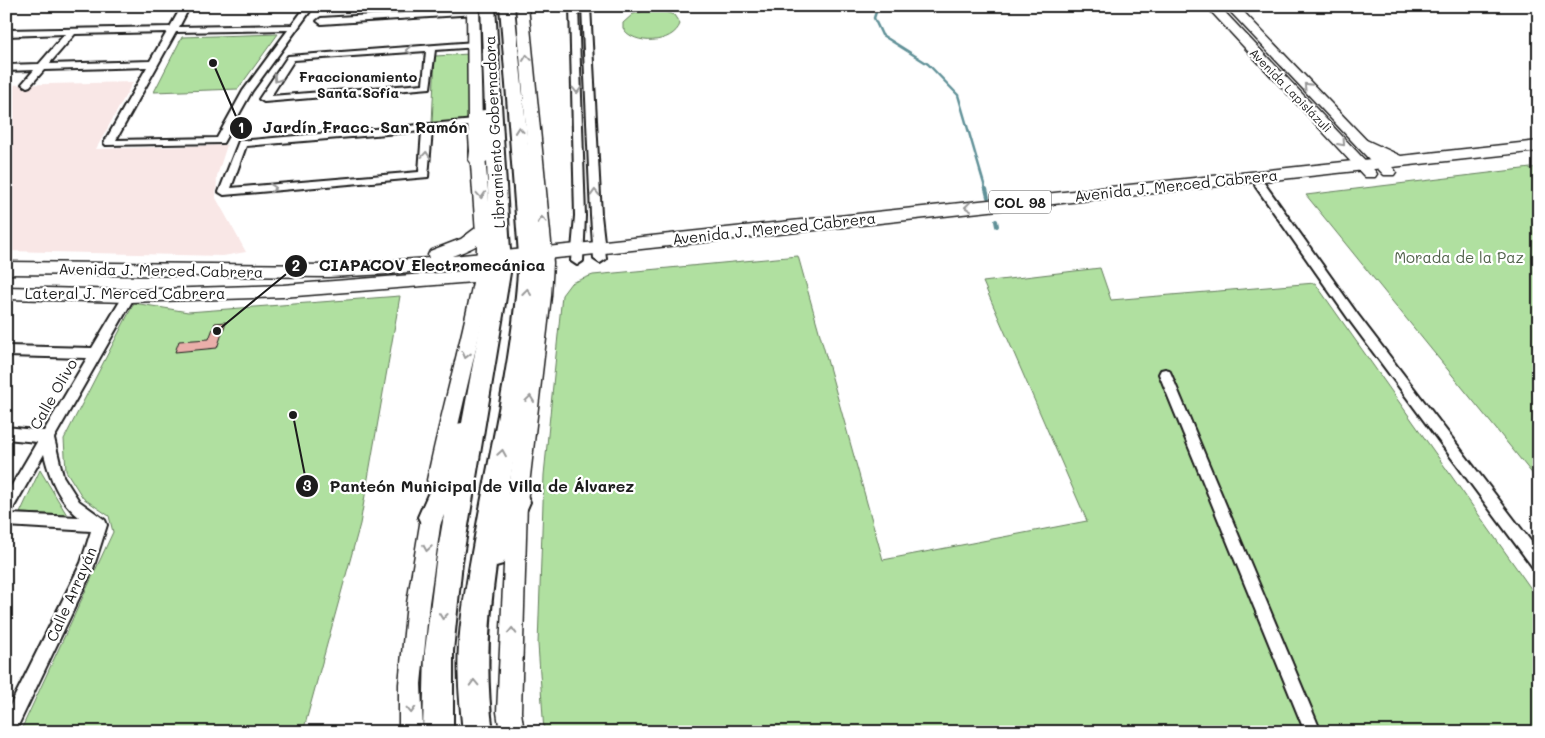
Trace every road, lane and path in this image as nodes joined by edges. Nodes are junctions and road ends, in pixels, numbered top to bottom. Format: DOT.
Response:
graph roads {
  1 [pos="186,6"];
  2 [pos="310,6"];
  3 [pos="508,6"];
  4 [pos="522,6"];
  5 [pos="574,6"];
  6 [pos="586,6"];
  7 [pos="1212,6"];
  8 [pos="1231,6"];
  9 [pos="478,8"];
  10 [pos="321,21"];
  11 [pos="295,27"];
  12 [pos="173,29"];
  13 [pos="73,31"];
  14 [pos="6,33"];
  15 [pos="588,42"];
  16 [pos="576,43"];
  17 [pos="475,48"];
  18 [pos="431,52"];
  19 [pos="154,64"];
  20 [pos="41,67"];
  21 [pos="6,68"];
  22 [pos="27,84"];
  23 [pos="491,88"];
  24 [pos="475,127"];
  25 [pos="427,132"];
  26 [pos="1364,144"];
  27 [pos="1539,146"];
  28 [pos="1539,156"];
  29 [pos="478,160"];
  30 [pos="1380,167"];
  31 [pos="1260,185"];
  32 [pos="483,231"];
  33 [pos="600,253"];
  34 [pos="577,255"];
  35 [pos="537,259"];
  36 [pos="491,265"];
  37 [pos="6,268"];
  38 [pos="392,271"];
  39 [pos="412,274"];
  40 [pos="6,276"];
  41 [pos="438,279"];
  42 [pos="358,286"];
  43 [pos="6,293"];
  44 [pos="129,296"];
  45 [pos="6,351"];
  46 [pos="96,353"];
  47 [pos="482,370"];
  48 [pos="1165,374"];
  49 [pos="6,433"];
  50 [pos="47,437"];
  51 [pos="517,502"];
  52 [pos="6,508"];
  53 [pos="431,517"];
  54 [pos="6,520"];
  55 [pos="100,524"];
  56 [pos="1539,564"];
  57 [pos="480,586"];
  58 [pos="10,716"];
  59 [pos="6,732"];
  60 [pos="411,732"];
  61 [pos="438,732"];
  62 [pos="478,732"];
  63 [pos="512,732"];
  64 [pos="1312,732"];
  1 -- 12 [label="street"];
  2 -- 11 [label="street"];
  35 -- 3 [label="highway, Libramiento Gobernadora, one-way"];
  35 -- 4 [label="street, one-way"];
  5 -- 16 [label="street"];
  6 -- 15 [label="street"];
  7 -- 30 [label="street, Avenida Lapislázuli, one-way"];
  26 -- 8 [label="street, Avenida Lapislázuli, one-way"];
  9 -- 10 [label="street"];
  9 -- 17 [label="street"];
  9 -- 23 [label="highway, Libramiento Gobernadora"];
  11 -- 12 [label="street"];
  11 -- 19 [label="street"];
  12 -- 13 [label="street"];
  12 -- 19 [label="street"];
  13 -- 14 [label="street"];
  13 -- 20 [label="street"];
  15 -- 16 [label="street"];
  33 -- 15 [label="street, one-way"];
  16 -- 34 [label="street, one-way"];
  17 -- 18 [label="street"];
  17 -- 24 [label="street"];
  18 -- 18 [label="street, one-way"];
  19 -- 20 [label="street"];
  20 -- 21 [label="street"];
  20 -- 22 [label="street"];
  23 -- 29 [label="highway"];
  23 -- 36 [label="highway, Libramiento Gobernadora"];
  24 -- 25 [label="street"];
  24 -- 29 [label="street"];
  25 -- 25 [label="street, one-way"];
  26 -- 30 [label="main road"];
  27 -- 30 [label="main road, Avenida J. Merced Cabrera / COL 98"];
  28 -- 30 [label="main road, Avenida J. Merced Cabrera / COL 98"];
  29 -- 32 [label="street, one-way"];
  30 -- 31 [label="main road, Avenida J. Merced Cabrera / COL 98"];
  30 -- 33 [label="main road, Avenida J. Merced Cabrera / COL 98, one-way"];
  31 -- 33 [label="main road, Avenida J. Merced Cabrera / COL 98"];
  31 -- 56 [label="street"];
  32 -- 36 [label="street"];
  32 -- 38 [label="main road"];
  33 -- 34 [label="main road, Avenida J. Merced Cabrera / COL 98"];
  34 -- 35 [label="main road, Avenida J. Merced Cabrera / COL 98"];
  35 -- 36 [label="main road, COL 98"];
  51 -- 35 [label="street, one-way"];
  57 -- 35 [label="highway, Libramiento Gobernadora, one-way"];
  36 -- 38 [label="main road, Avenida J. Merced Cabrera"];
  36 -- 39 [label="main road, Avenida J. Merced Cabrera"];
  36 -- 41 [label="street, Lateral J. Merced Cabrera"];
  36 -- 47 [label="highway, Libramiento Gobernadora"];
  36 -- 53 [label="street, one-way"];
  37 -- 38 [label="main road, Avenida J. Merced Cabrera"];
  38 -- 39 [label="main road, Avenida J. Merced Cabrera"];
  38 -- 40 [label="main road, Avenida J. Merced Cabrera"];
  38 -- 42 [label="street"];
  39 -- 41 [label="street"];
  41 -- 42 [label="street, Lateral J. Merced Cabrera"];
  42 -- 44 [label="street, Lateral J. Merced Cabrera"];
  43 -- 44 [label="street, Lateral J. Merced Cabrera"];
  44 -- 46 [label="street, Calle Olivo"];
  45 -- 46 [label="street"];
  46 -- 50 [label="street, Calle Olivo"];
  47 -- 53 [label="highway"];
  47 -- 61 [label="highway, Libramiento Gobernadora, one-way"];
  48 -- 64 [label="street"];
  49 -- 50 [label="street"];
  50 -- 52 [label="street, Calle Olivo"];
  50 -- 55 [label="street"];
  51 -- 57 [label="highway"];
  63 -- 51 [label="street, one-way"];
  53 -- 60 [label="street, one-way"];
  54 -- 55 [label="street"];
  55 -- 58 [label="street, Calle Arrayán"];
  62 -- 57 [label="highway, Libramiento Gobernadora, one-way"];
  58 -- 59 [label="street, Calle Arrayán"];
}
